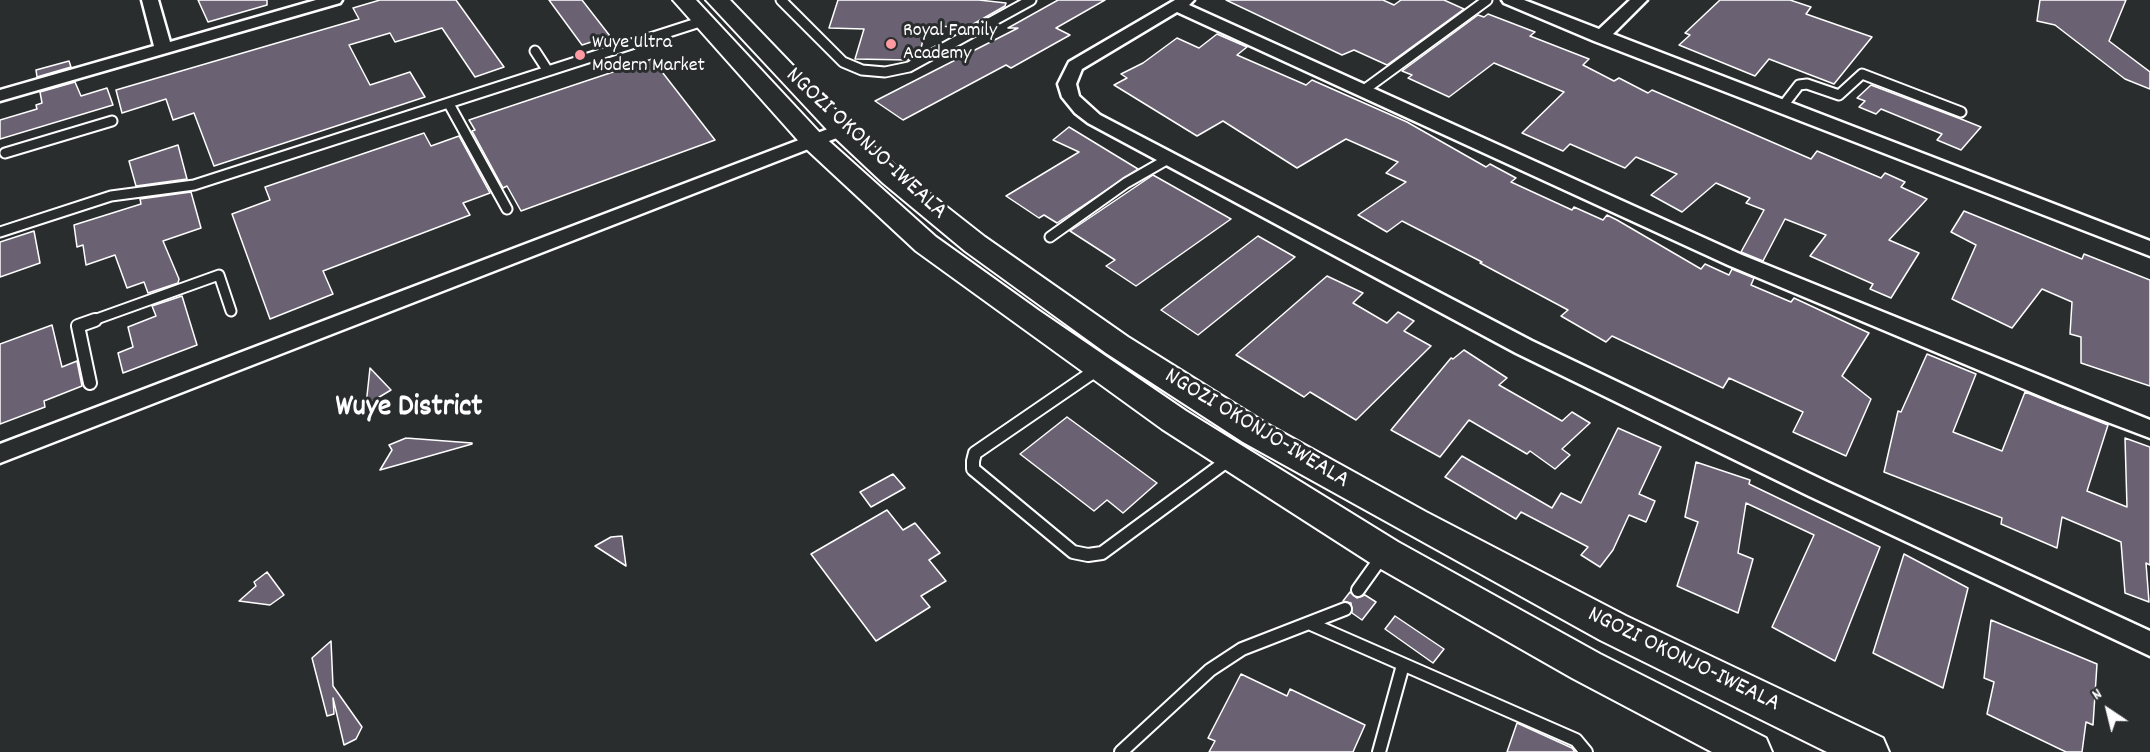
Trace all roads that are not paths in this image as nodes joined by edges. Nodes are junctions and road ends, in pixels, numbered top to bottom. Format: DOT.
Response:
graph roads {
  1 [pos="150,0"];
  2 [pos="331,0"];
  3 [pos="781,0"];
  4 [pos="1029,0"];
  5 [pos="1487,0"];
  6 [pos="1510,0"];
  7 [pos="1639,0"];
  8 [pos="1182,3"];
  9 [pos="701,7"];
  10 [pos="1600,37"];
  11 [pos="163,49"];
  12 [pos="535,51"];
  13 [pos="548,71"];
  14 [pos="1364,90"];
  15 [pos="0,96"];
  16 [pos="449,104"];
  17 [pos="1782,107"];
  18 [pos="1961,112"];
  19 [pos="112,121"];
  20 [pos="826,135"];
  21 [pos="5,153"];
  22 [pos="1168,159"];
  23 [pos="507,209"];
  24 [pos="0,232"];
  25 [pos="1050,237"];
  26 [pos="2150,249"];
  27 [pos="231,311"];
  28 [pos="1099,368"];
  29 [pos="90,383"];
  30 [pos="2150,429"];
  31 [pos="0,454"];
  32 [pos="1232,457"];
  33 [pos="1385,552"];
  34 [pos="1358,590"];
  35 [pos="1346,609"];
  36 [pos="1311,624"];
  37 [pos="2150,644"];
  38 [pos="1403,665"];
  39 [pos="1821,741"];
  40 [pos="1121,752"];
  41 [pos="1380,752"];
  42 [pos="1586,752"];
  43 [pos="1752,752"];
  44 [pos="1869,752"];
  1 -- 11 [label="street"];
  2 -- 11 [label="street"];
  3 -- 4 [label="lane"];
  5 -- 14 [label="lane"];
  6 -- 10 [label="street"];
  7 -- 10 [label="street"];
  8 -- 14 [label="street"];
  8 -- 22 [label="street"];
  9 -- 13 [label="lane"];
  9 -- 20 [label="street, NGOZI OKONJO-IWEALA"];
  10 -- 17 [label="street"];
  11 -- 15 [label="street"];
  12 -- 13 [label="lane"];
  13 -- 16 [label="lane"];
  14 -- 30 [label="street"];
  16 -- 23 [label="lane"];
  16 -- 24 [label="lane"];
  17 -- 18 [label="lane"];
  17 -- 26 [label="street"];
  19 -- 21 [label="lane"];
  20 -- 28 [label="street, NGOZI OKONJO-IWEALA"];
  20 -- 31 [label="street"];
  20 -- 39 [label="street, NGOZI OKONJO-IWEALA"];
  22 -- 25 [label="lane"];
  22 -- 37 [label="street"];
  27 -- 29 [label="lane"];
  28 -- 32 [label="street, NGOZI OKONJO-IWEALA"];
  28 -- 32 [label="lane"];
  32 -- 33 [label="street, NGOZI OKONJO-IWEALA"];
  33 -- 34 [label="lane"];
  33 -- 43 [label="street, NGOZI OKONJO-IWEALA"];
  35 -- 36 [label="lane"];
  36 -- 38 [label="lane"];
  36 -- 40 [label="lane"];
  38 -- 41 [label="lane"];
  38 -- 42 [label="lane"];
  39 -- 44 [label="street, NGOZI OKONJO-IWEALA"];
}
